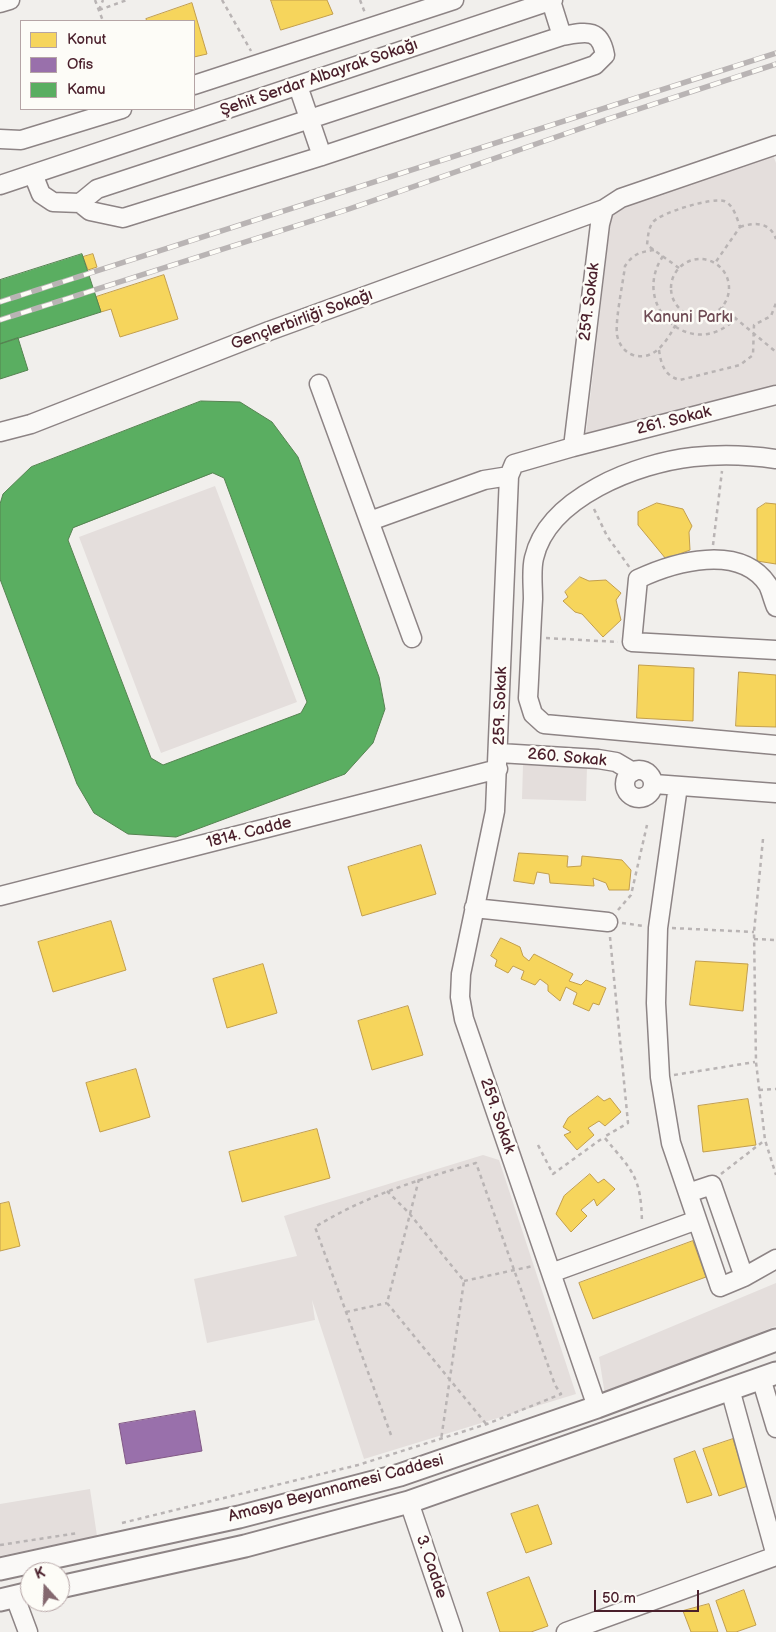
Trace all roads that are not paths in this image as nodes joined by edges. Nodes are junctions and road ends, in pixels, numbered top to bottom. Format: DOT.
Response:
graph roads {
  1 [pos="10,0"];
  2 [pos="454,0"];
  3 [pos="552,0"];
  4 [pos="0,3"];
  5 [pos="562,36"];
  6 [pos="195,85"];
  7 [pos="298,86"];
  8 [pos="119,110"];
  9 [pos="309,121"];
  10 [pos="0,139"];
  11 [pos="776,145"];
  12 [pos="322,156"];
  13 [pos="32,174"];
  14 [pos="0,185"];
  15 [pos="80,203"];
  16 [pos="604,209"];
  17 [pos="320,384"];
  18 [pos="776,394"];
  19 [pos="0,432"];
  20 [pos="573,447"];
  21 [pos="776,459"];
  22 [pos="509,476"];
  23 [pos="370,521"];
  24 [pos="776,607"];
  25 [pos="412,638"];
  26 [pos="776,650"];
  27 [pos="776,745"];
  28 [pos="499,761"];
  29 [pos="633,772"];
  30 [pos="654,784"];
  31 [pos="678,786"];
  32 [pos="776,792"];
  33 [pos="0,896"];
  34 [pos="474,908"];
  35 [pos="608,922"];
  36 [pos="688,1193"];
  37 [pos="697,1220"];
  38 [pos="776,1258"];
  39 [pos="549,1268"];
  40 [pos="744,1277"];
  41 [pos="776,1340"];
  42 [pos="769,1375"];
  43 [pos="730,1389"];
  44 [pos="597,1408"];
  45 [pos="776,1428"];
  46 [pos="409,1502"];
  47 [pos="776,1556"];
  48 [pos="0,1569"];
  49 [pos="70,1585"];
  50 [pos="15,1597"];
  51 [pos="28,1632"];
  52 [pos="453,1632"];
  53 [pos="566,1632"];
  1 -- 4 [label="street"];
  2 -- 6 [label="street"];
  3 -- 5 [label="street"];
  3 -- 7 [label="street, Şehit Serdar Albayrak Sokağı"];
  5 -- 9 [label="street"];
  5 -- 12 [label="street"];
  7 -- 9 [label="street"];
  7 -- 13 [label="street, Şehit Serdar Albayrak Sokağı"];
  8 -- 10 [label="street"];
  9 -- 12 [label="street"];
  9 -- 15 [label="street"];
  11 -- 16 [label="street"];
  12 -- 15 [label="street"];
  13 -- 14 [label="street, Şehit Serdar Albayrak Sokağı"];
  13 -- 15 [label="street"];
  16 -- 19 [label="street, Gençlerbirliği Sokağı"];
  16 -- 20 [label="street, 259. Sokak"];
  17 -- 23 [label="street"];
  18 -- 20 [label="street, 261. Sokak"];
  20 -- 22 [label="street"];
  21 -- 27 [label="street"];
  22 -- 23 [label="street"];
  22 -- 28 [label="street, 259. Sokak"];
  23 -- 25 [label="street"];
  24 -- 26 [label="street"];
  28 -- 29 [label="street, 260. Sokak"];
  28 -- 33 [label="street, 1814. Cadde"];
  28 -- 34 [label="street, 259. Sokak"];
  29 -- 30 [label="street, 260. Sokak"];
  29 -- 30 [label="street, 260. Sokak"];
  30 -- 31 [label="street, 260. Sokak"];
  31 -- 32 [label="street, 260. Sokak"];
  31 -- 36 [label="street"];
  34 -- 35 [label="street"];
  34 -- 39 [label="street, 259. Sokak"];
  36 -- 37 [label="street"];
  36 -- 40 [label="street"];
  37 -- 39 [label="street"];
  37 -- 40 [label="street"];
  38 -- 40 [label="street"];
  39 -- 44 [label="street, 259. Sokak"];
  41 -- 44 [label="main road, Amasya Beyannamesi Caddesi"];
  42 -- 43 [label="main road, Amasya Beyannamesi Caddesi"];
  42 -- 45 [label="street"];
  43 -- 46 [label="main road, Amasya Beyannamesi Caddesi"];
  43 -- 47 [label="street"];
  44 -- 48 [label="main road, Amasya Beyannamesi Caddesi"];
  46 -- 49 [label="main road, Amasya Beyannamesi Caddesi"];
  46 -- 52 [label="street, 3. Cadde"];
  47 -- 53 [label="street"];
  50 -- 51 [label="street"];
}
